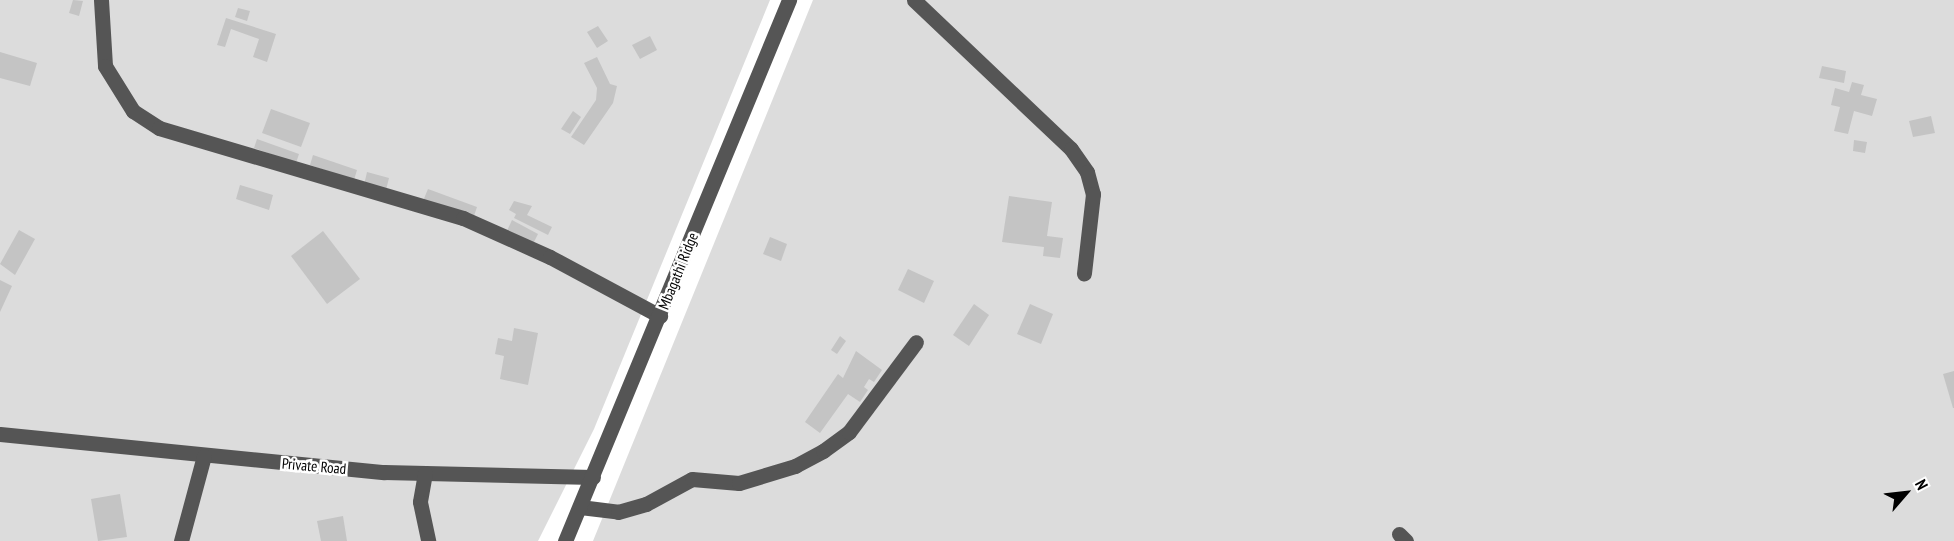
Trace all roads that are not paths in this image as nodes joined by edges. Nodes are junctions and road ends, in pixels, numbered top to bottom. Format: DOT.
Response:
graph roads {
  1 [pos="101,0"];
  2 [pos="789,0"];
  3 [pos="914,0"];
  4 [pos="1084,273"];
  5 [pos="660,316"];
  6 [pos="916,342"];
  7 [pos="0,434"];
  8 [pos="204,456"];
  9 [pos="425,472"];
  10 [pos="592,477"];
  11 [pos="580,507"];
  12 [pos="181,541"];
  13 [pos="428,541"];
  14 [pos="565,541"];
  1 -- 5 [label="street"];
  2 -- 5 [label="street, Mbagathi Ridge"];
  3 -- 4 [label="street"];
  5 -- 10 [label="street, Mbagathi Ridge"];
  6 -- 11 [label="street"];
  7 -- 8 [label="street, Private Road"];
  8 -- 9 [label="street, Private Road"];
  8 -- 12 [label="street"];
  9 -- 10 [label="street, Private Road"];
  9 -- 13 [label="street"];
  10 -- 11 [label="street, Mbagathi Ridge"];
  11 -- 14 [label="street, Mbagathi Ridge"];
}
